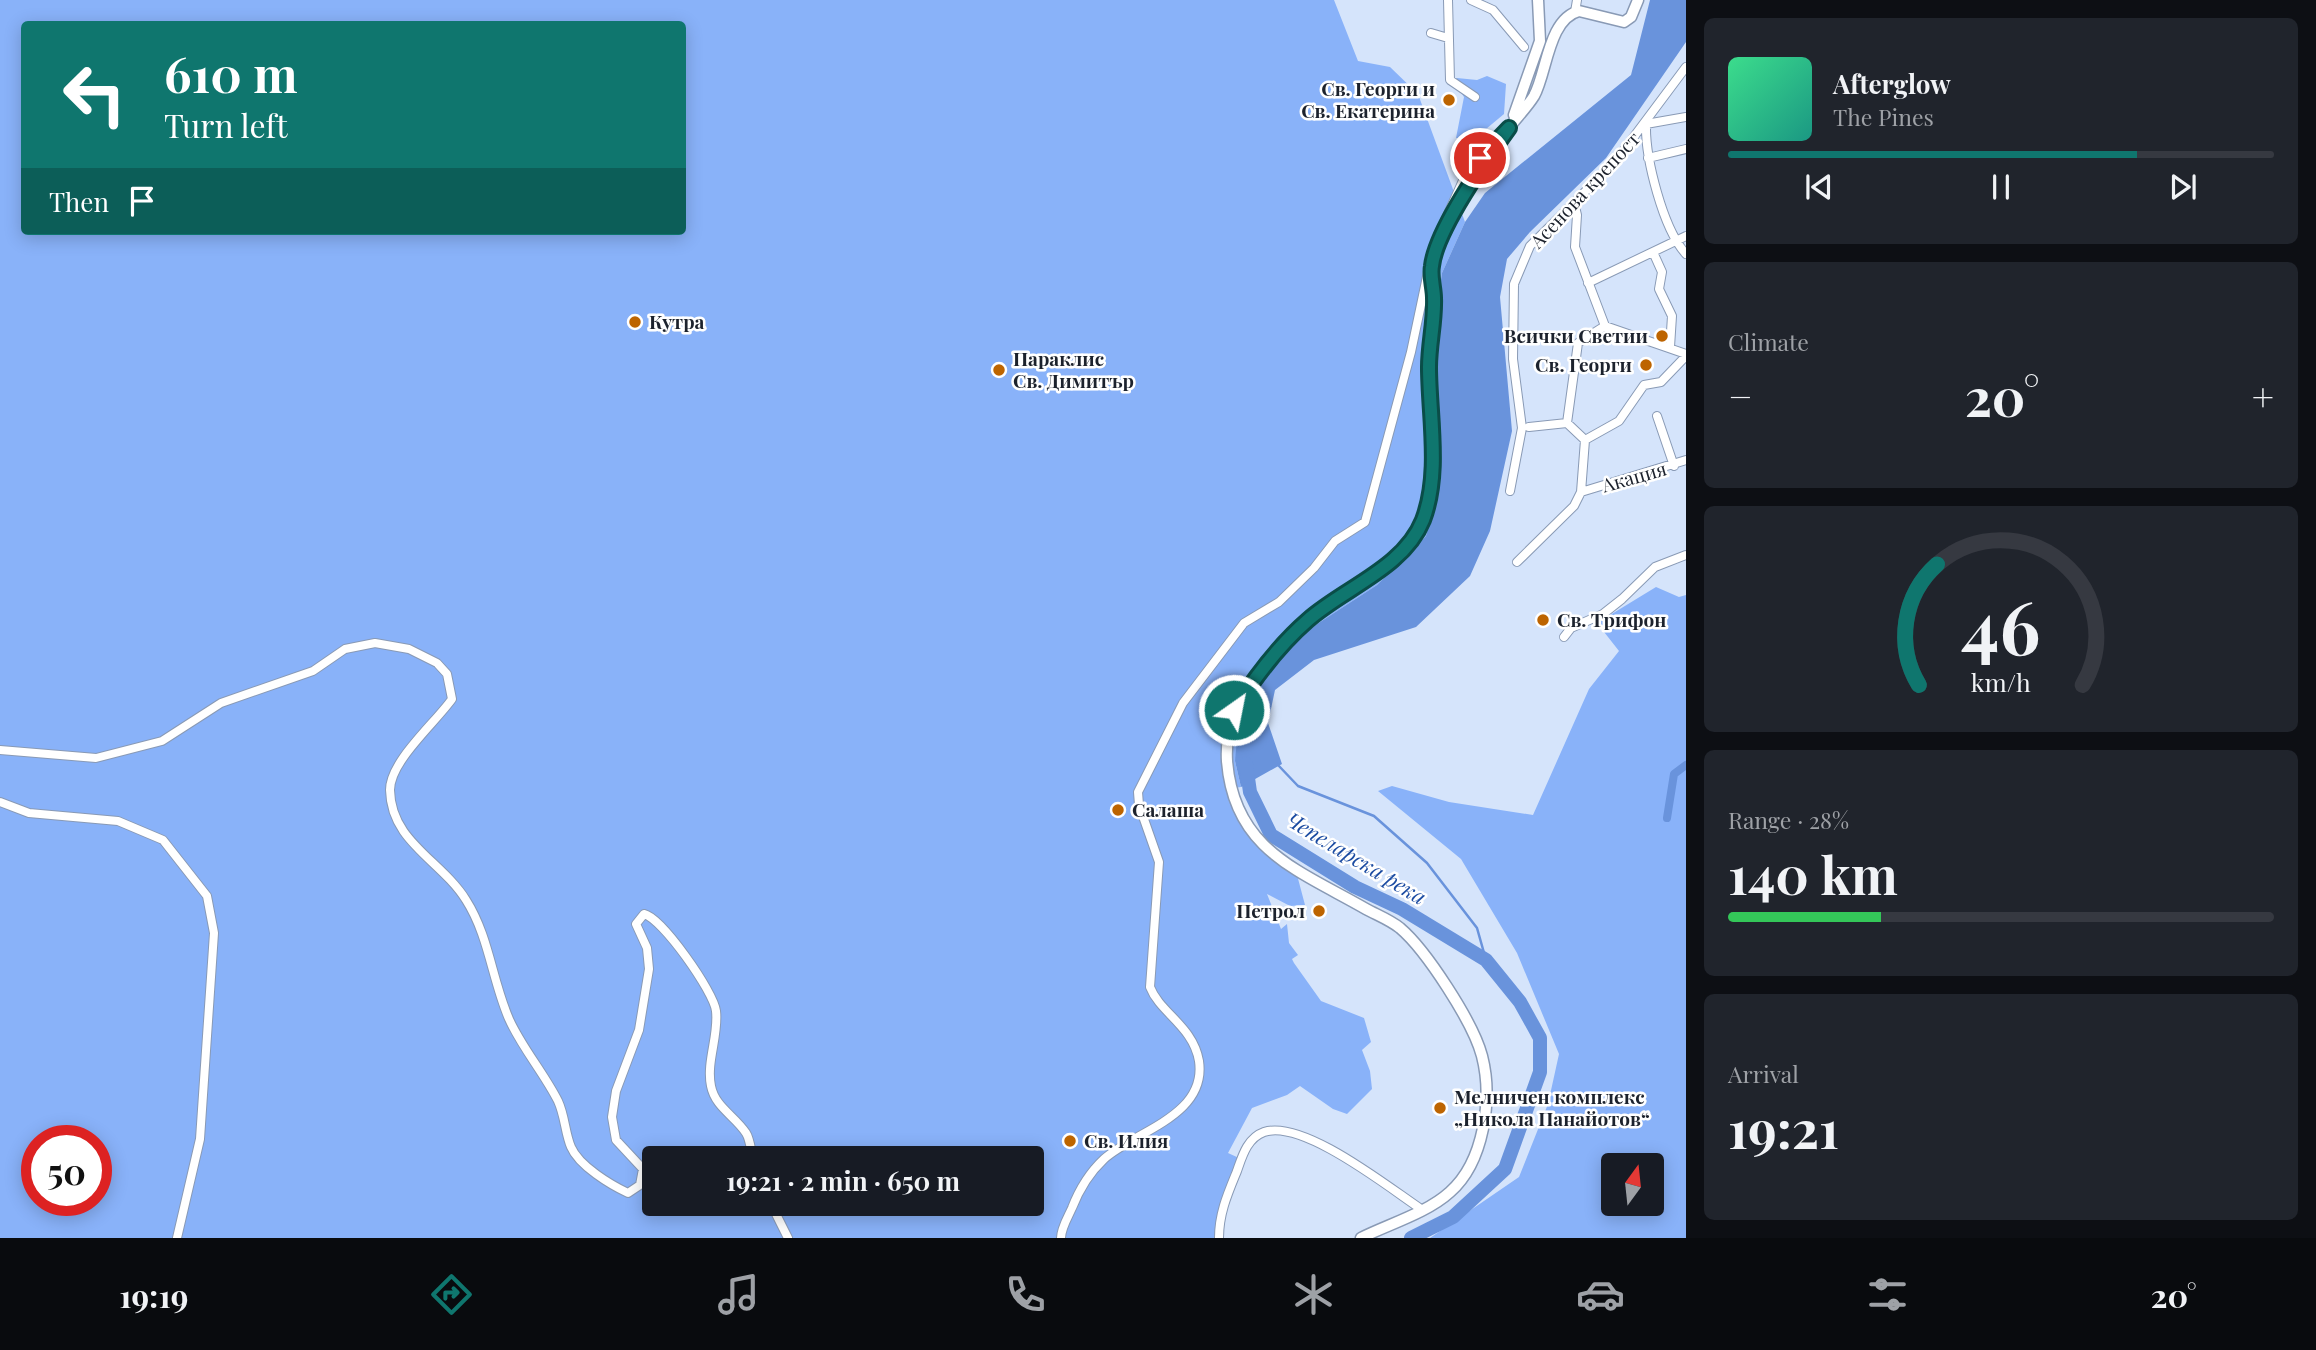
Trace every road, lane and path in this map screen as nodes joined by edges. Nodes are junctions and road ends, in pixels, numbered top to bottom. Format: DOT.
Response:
graph roads {
  1 [pos="1448,0"];
  2 [pos="1471,0"];
  3 [pos="1538,0"];
  4 [pos="1638,0"];
  5 [pos="1493,5"];
  6 [pos="1576,6"];
  7 [pos="1430,33"];
  8 [pos="1448,38"];
  9 [pos="1524,47"];
  10 [pos="1686,67"];
  11 [pos="1475,97"];
  12 [pos="1686,117"];
  13 [pos="1646,124"];
  14 [pos="1509,128"];
  15 [pos="1686,149"];
  16 [pos="1648,158"];
  17 [pos="1574,203"];
  18 [pos="1686,236"];
  19 [pos="1675,242"];
  20 [pos="1653,252"];
  21 [pos="1686,254"];
  22 [pos="1588,284"];
  23 [pos="1605,326"];
  24 [pos="1670,346"];
  25 [pos="1686,358"];
  26 [pos="1657,416"];
  27 [pos="1566,423"];
  28 [pos="1529,427"];
  29 [pos="1585,440"];
  30 [pos="1686,460"];
  31 [pos="1674,466"];
  32 [pos="1510,491"];
  33 [pos="1581,492"];
  34 [pos="1686,555"];
  35 [pos="1517,562"];
  36 [pos="1564,637"];
  37 [pos="0,750"];
  38 [pos="0,802"];
  39 [pos="750,1146"];
  40 [pos="642,1168"];
  41 [pos="642,1174"];
  42 [pos="1421,1209"];
  43 [pos="777,1216"];
  44 [pos="177,1238"];
  45 [pos="788,1238"];
  46 [pos="1061,1238"];
  47 [pos="1219,1238"];
  48 [pos="1361,1238"];
  1 -- 8 [label="street"];
  2 -- 5 [label="street"];
  3 -- 14 [label="main road"];
  4 -- 6 [label="main road"];
  5 -- 9 [label="street"];
  6 -- 14 [label="main road"];
  7 -- 8 [label="street"];
  8 -- 11 [label="street"];
  10 -- 13 [label="street, Асенова крепост"];
  12 -- 13 [label="street"];
  13 -- 16 [label="street"];
  13 -- 17 [label="street, Асенова крепост"];
  14 -- 42 [label="main road"];
  14 -- 46 [label="street"];
  15 -- 16 [label="street"];
  16 -- 19 [label="street"];
  17 -- 22 [label="street"];
  17 -- 32 [label="street, Асенова крепост"];
  18 -- 19 [label="street"];
  19 -- 20 [label="street"];
  19 -- 21 [label="street"];
  20 -- 22 [label="street"];
  20 -- 24 [label="street"];
  22 -- 23 [label="street"];
  23 -- 24 [label="street"];
  23 -- 27 [label="street"];
  24 -- 25 [label="street"];
  25 -- 29 [label="street"];
  26 -- 31 [label="street"];
  27 -- 28 [label="street"];
  27 -- 29 [label="street"];
  29 -- 33 [label="street"];
  30 -- 31 [label="street, Акация"];
  31 -- 33 [label="street, Акация"];
  33 -- 35 [label="street"];
  34 -- 36 [label="street"];
  37 -- 41 [label="street"];
  38 -- 44 [label="street"];
  39 -- 40 [label="street"];
  42 -- 47 [label="street"];
  42 -- 48 [label="main road"];
  43 -- 45 [label="street"];
}
